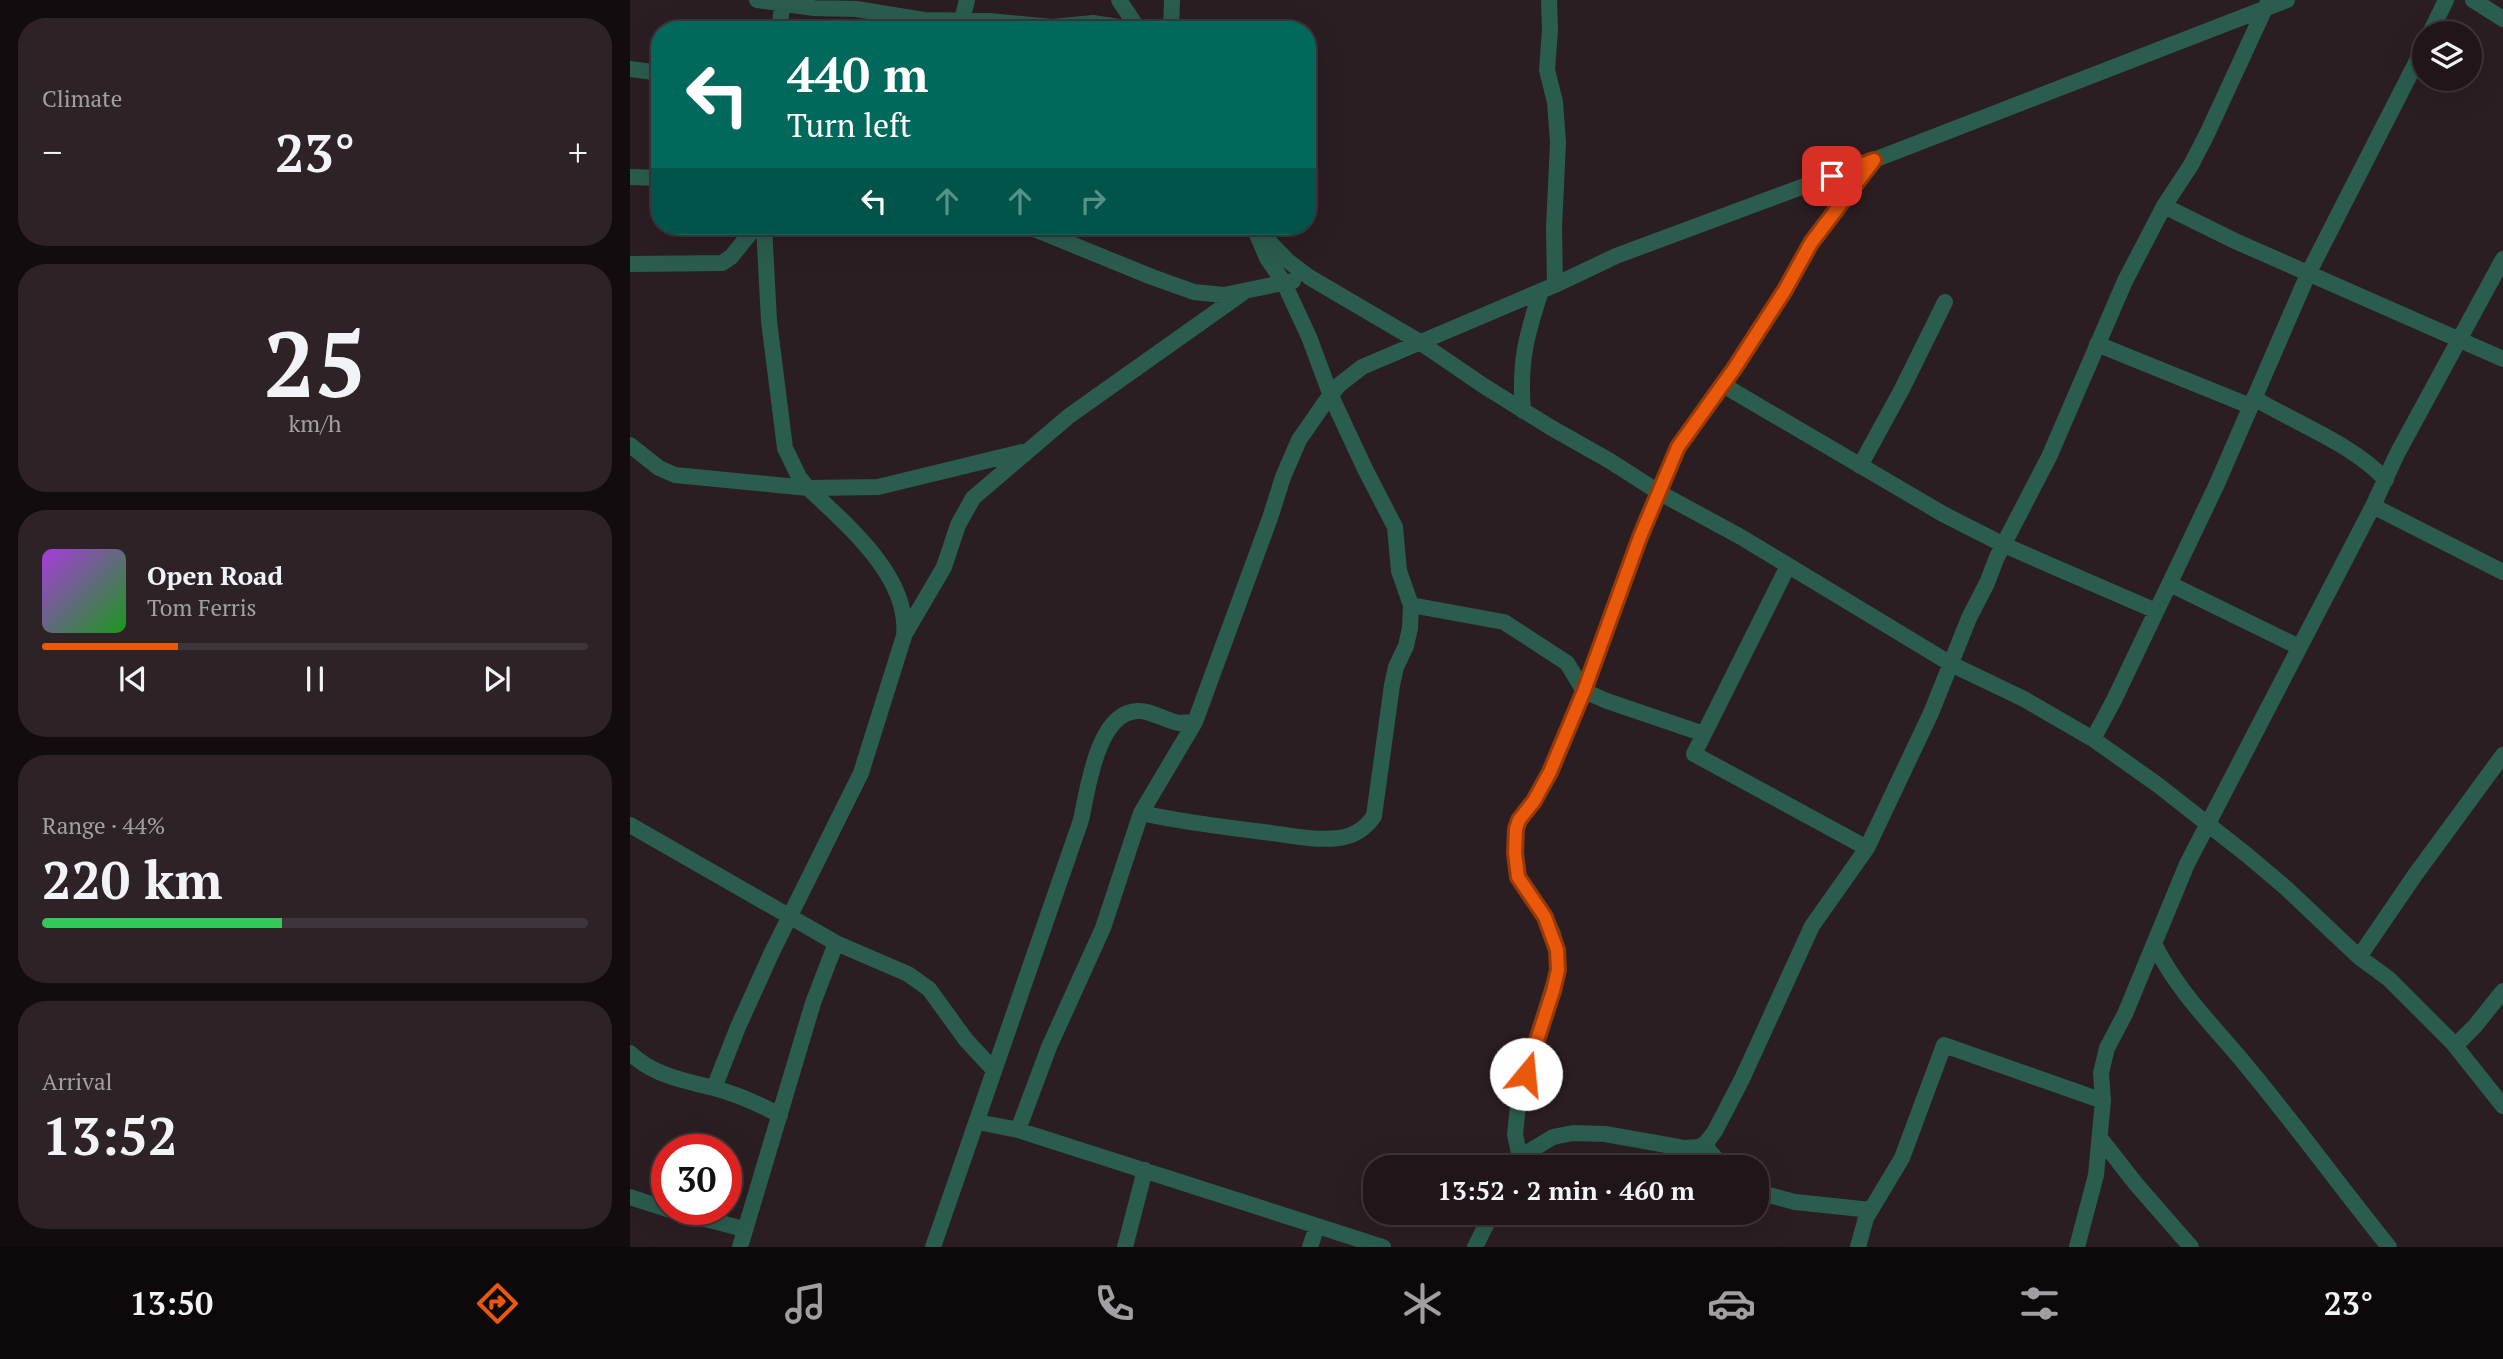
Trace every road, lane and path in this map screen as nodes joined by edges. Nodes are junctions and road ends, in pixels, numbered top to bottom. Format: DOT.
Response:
graph roads {
  1 [pos="757,0"];
  2 [pos="967,0"];
  3 [pos="1119,0"];
  4 [pos="1172,0"];
  5 [pos="1549,0"];
  6 [pos="2287,0"];
  7 [pos="2446,0"];
  8 [pos="2473,0"];
  9 [pos="783,2"];
  10 [pos="2267,2"];
  11 [pos="2503,19"];
  12 [pos="962,20"];
  13 [pos="780,21"];
  14 [pos="975,21"];
  15 [pos="1133,21"];
  16 [pos="1171,21"];
  17 [pos="2436,21"];
  18 [pos="630,69"];
  19 [pos="2412,70"];
  20 [pos="651,72"];
  21 [pos="1874,160"];
  22 [pos="630,177"];
  23 [pos="651,178"];
  24 [pos="2164,206"];
  25 [pos="749,235"];
  26 [pos="764,235"];
  27 [pos="1049,235"];
  28 [pos="1258,235"];
  29 [pos="1263,235"];
  30 [pos="2503,259"];
  31 [pos="630,264"];
  32 [pos="2309,272"];
  33 [pos="1309,276"];
  34 [pos="1284,283"];
  35 [pos="1548,288"];
  36 [pos="1244,292"];
  37 [pos="1945,302"];
  38 [pos="1418,341"];
  39 [pos="2460,342"];
  40 [pos="2097,344"];
  41 [pos="2503,359"];
  42 [pos="1723,385"];
  43 [pos="1331,396"];
  44 [pos="2252,402"];
  45 [pos="1523,411"];
  46 [pos="630,445"];
  47 [pos="1027,450"];
  48 [pos="1860,466"];
  49 [pos="2386,480"];
  50 [pos="808,488"];
  51 [pos="1660,493"];
  52 [pos="2373,506"];
  53 [pos="2004,545"];
  54 [pos="1788,566"];
  55 [pos="2503,572"];
  56 [pos="2170,584"];
  57 [pos="1411,605"];
  58 [pos="2155,611"];
  59 [pos="904,636"];
  60 [pos="2299,648"];
  61 [pos="1951,664"];
  62 [pos="1584,691"];
  63 [pos="1195,722"];
  64 [pos="1704,734"];
  65 [pos="2093,739"];
  66 [pos="2503,755"];
  67 [pos="1141,813"];
  68 [pos="2209,823"];
  69 [pos="630,825"];
  70 [pos="1867,848"];
  71 [pos="791,917"];
  72 [pos="836,943"];
  73 [pos="2154,944"];
  74 [pos="2359,957"];
  75 [pos="2503,991"];
  76 [pos="2455,1046"];
  77 [pos="630,1053"];
  78 [pos="994,1070"];
  79 [pos="714,1088"];
  80 [pos="2103,1101"];
  81 [pos="2503,1107"];
  82 [pos="780,1115"];
  83 [pos="978,1122"];
  84 [pos="1018,1130"];
  85 [pos="2100,1138"];
  86 [pos="1703,1145"];
  87 [pos="1516,1155"];
  88 [pos="1527,1155"];
  89 [pos="1697,1155"];
  90 [pos="1713,1155"];
  91 [pos="1146,1170"];
  92 [pos="1769,1195"];
  93 [pos="630,1197"];
  94 [pos="651,1204"];
  95 [pos="1871,1210"];
  96 [pos="729,1225"];
  97 [pos="1486,1225"];
  98 [pos="1317,1226"];
  99 [pos="744,1229"];
  100 [pos="740,1247"];
  101 [pos="933,1247"];
  102 [pos="1125,1247"];
  103 [pos="1310,1247"];
  104 [pos="1383,1247"];
  105 [pos="1475,1247"];
  106 [pos="1858,1247"];
  107 [pos="2077,1247"];
  108 [pos="2191,1247"];
  109 [pos="2389,1247"];
  1 -- 9 [label="street"];
  2 -- 12 [label="street"];
  3 -- 15 [label="street"];
  4 -- 16 [label="street"];
  5 -- 35 [label="street"];
  6 -- 10 [label="street"];
  7 -- 17 [label="street"];
  8 -- 11 [label="street"];
  9 -- 12 [label="street"];
  9 -- 13 [label="street"];
  10 -- 21 [label="street"];
  10 -- 24 [label="street"];
  12 -- 14 [label="street"];
  18 -- 20 [label="street"];
  19 -- 32 [label="street"];
  21 -- 35 [label="street"];
  21 -- 42 [label="street"];
  22 -- 23 [label="street"];
  24 -- 32 [label="street"];
  24 -- 40 [label="street"];
  25 -- 31 [label="street"];
  26 -- 50 [label="street"];
  27 -- 36 [label="street"];
  28 -- 34 [label="street"];
  29 -- 33 [label="street"];
  30 -- 39 [label="street"];
  32 -- 39 [label="street"];
  32 -- 44 [label="street"];
  33 -- 34 [label="street"];
  33 -- 38 [label="street"];
  34 -- 36 [label="street"];
  34 -- 43 [label="street"];
  35 -- 38 [label="street"];
  35 -- 45 [label="street"];
  36 -- 47 [label="street"];
  37 -- 48 [label="street"];
  38 -- 43 [label="street"];
  38 -- 45 [label="street"];
  39 -- 41 [label="street"];
  39 -- 49 [label="street"];
  40 -- 44 [label="street"];
  40 -- 53 [label="street"];
  42 -- 48 [label="street"];
  42 -- 51 [label="street"];
  43 -- 57 [label="street"];
  43 -- 63 [label="street"];
  44 -- 49 [label="street"];
  44 -- 56 [label="street"];
  45 -- 51 [label="street"];
  46 -- 50 [label="street"];
  47 -- 50 [label="street"];
  47 -- 59 [label="street"];
  48 -- 53 [label="street"];
  49 -- 52 [label="street"];
  50 -- 59 [label="street"];
  51 -- 54 [label="street"];
  51 -- 62 [label="street"];
  52 -- 55 [label="street"];
  52 -- 60 [label="street"];
  53 -- 58 [label="street"];
  53 -- 61 [label="street"];
  54 -- 61 [label="street"];
  54 -- 64 [label="street"];
  56 -- 58 [label="street"];
  56 -- 60 [label="street"];
  57 -- 62 [label="street"];
  57 -- 67 [label="street"];
  58 -- 65 [label="street"];
  59 -- 71 [label="street"];
  60 -- 68 [label="street"];
  61 -- 65 [label="street"];
  61 -- 70 [label="street"];
  62 -- 64 [label="street"];
  62 -- 87 [label="street"];
  63 -- 67 [label="street"];
  63 -- 78 [label="street"];
  64 -- 70 [label="street"];
  65 -- 68 [label="street"];
  66 -- 74 [label="street"];
  67 -- 84 [label="street"];
  68 -- 73 [label="street"];
  68 -- 74 [label="street"];
  69 -- 71 [label="street"];
  70 -- 86 [label="street"];
  71 -- 72 [label="street"];
  71 -- 79 [label="street"];
  72 -- 78 [label="street"];
  72 -- 82 [label="street"];
  73 -- 80 [label="street"];
  73 -- 109 [label="street"];
  74 -- 76 [label="street"];
  75 -- 76 [label="street"];
  76 -- 81 [label="street"];
  77 -- 79 [label="street"];
  78 -- 83 [label="street"];
  79 -- 82 [label="street"];
  80 -- 85 [label="street"];
  80 -- 95 [label="street"];
  82 -- 99 [label="street"];
  83 -- 84 [label="street"];
  83 -- 101 [label="street"];
  84 -- 91 [label="street"];
  85 -- 107 [label="street"];
  85 -- 108 [label="street"];
  86 -- 88 [label="street"];
  86 -- 89 [label="street"];
  86 -- 90 [label="street"];
  91 -- 98 [label="street"];
  91 -- 102 [label="street"];
  92 -- 95 [label="street"];
  93 -- 94 [label="street"];
  95 -- 106 [label="street"];
  96 -- 99 [label="street"];
  97 -- 105 [label="street"];
  98 -- 103 [label="street"];
  98 -- 104 [label="street"];
  99 -- 100 [label="street"];
}
